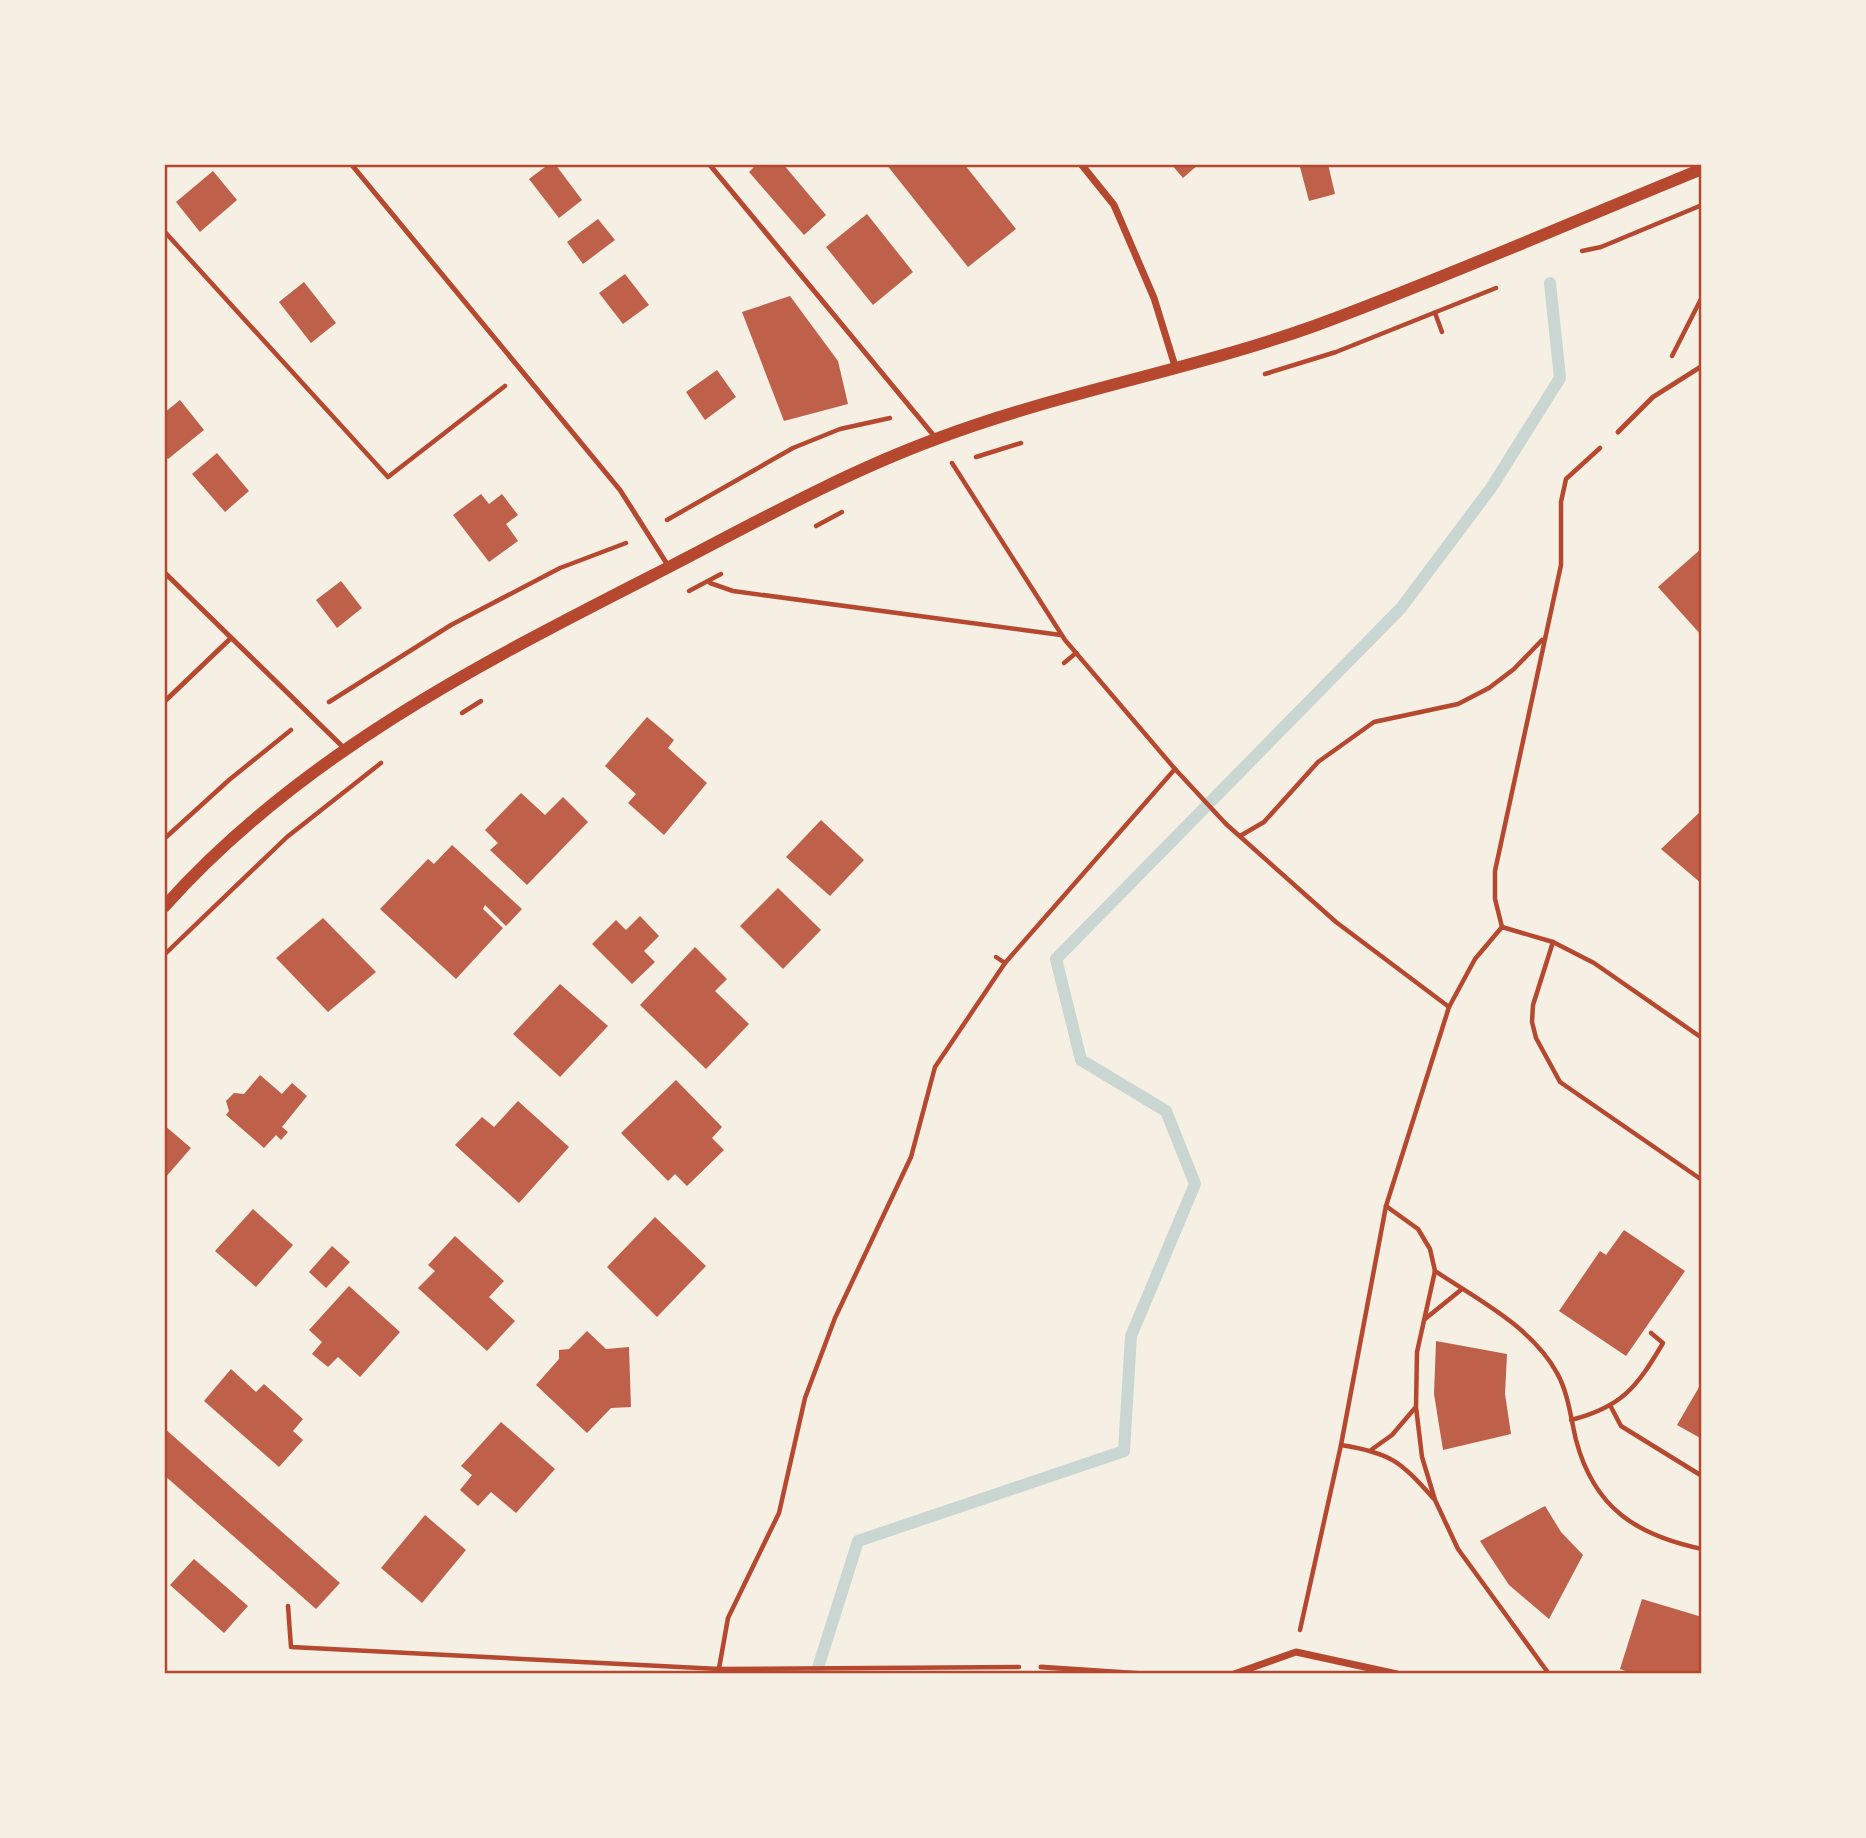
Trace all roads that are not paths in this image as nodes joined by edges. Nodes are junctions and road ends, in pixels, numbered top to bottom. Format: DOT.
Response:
graph roads {
  1 [pos="351,164"];
  2 [pos="709,164"];
  3 [pos="1081,164"];
  4 [pos="1702,169"];
  5 [pos="1175,366"];
  6 [pos="1702,366"];
  7 [pos="1618,432"];
  8 [pos="937,438"];
  9 [pos="669,567"];
  10 [pos="164,572"];
  11 [pos="231,638"];
  12 [pos="164,702"];
  13 [pos="345,749"];
  14 [pos="164,907"];
  15 [pos="1041,1667"];
  16 [pos="1146,1674"];
  17 [pos="1234,1674"];
  18 [pos="1397,1674"];
  1 -- 9 [label="lane"];
  2 -- 8 [label="lane"];
  3 -- 5 [label="street"];
  4 -- 5 [label="street"];
  5 -- 8 [label="street"];
  6 -- 7 [label="lane"];
  8 -- 9 [label="street"];
  9 -- 13 [label="street"];
  10 -- 11 [label="lane"];
  11 -- 12 [label="lane"];
  11 -- 13 [label="lane"];
  13 -- 14 [label="street"];
  15 -- 16 [label="lane"];
  17 -- 18 [label="street"];
}
